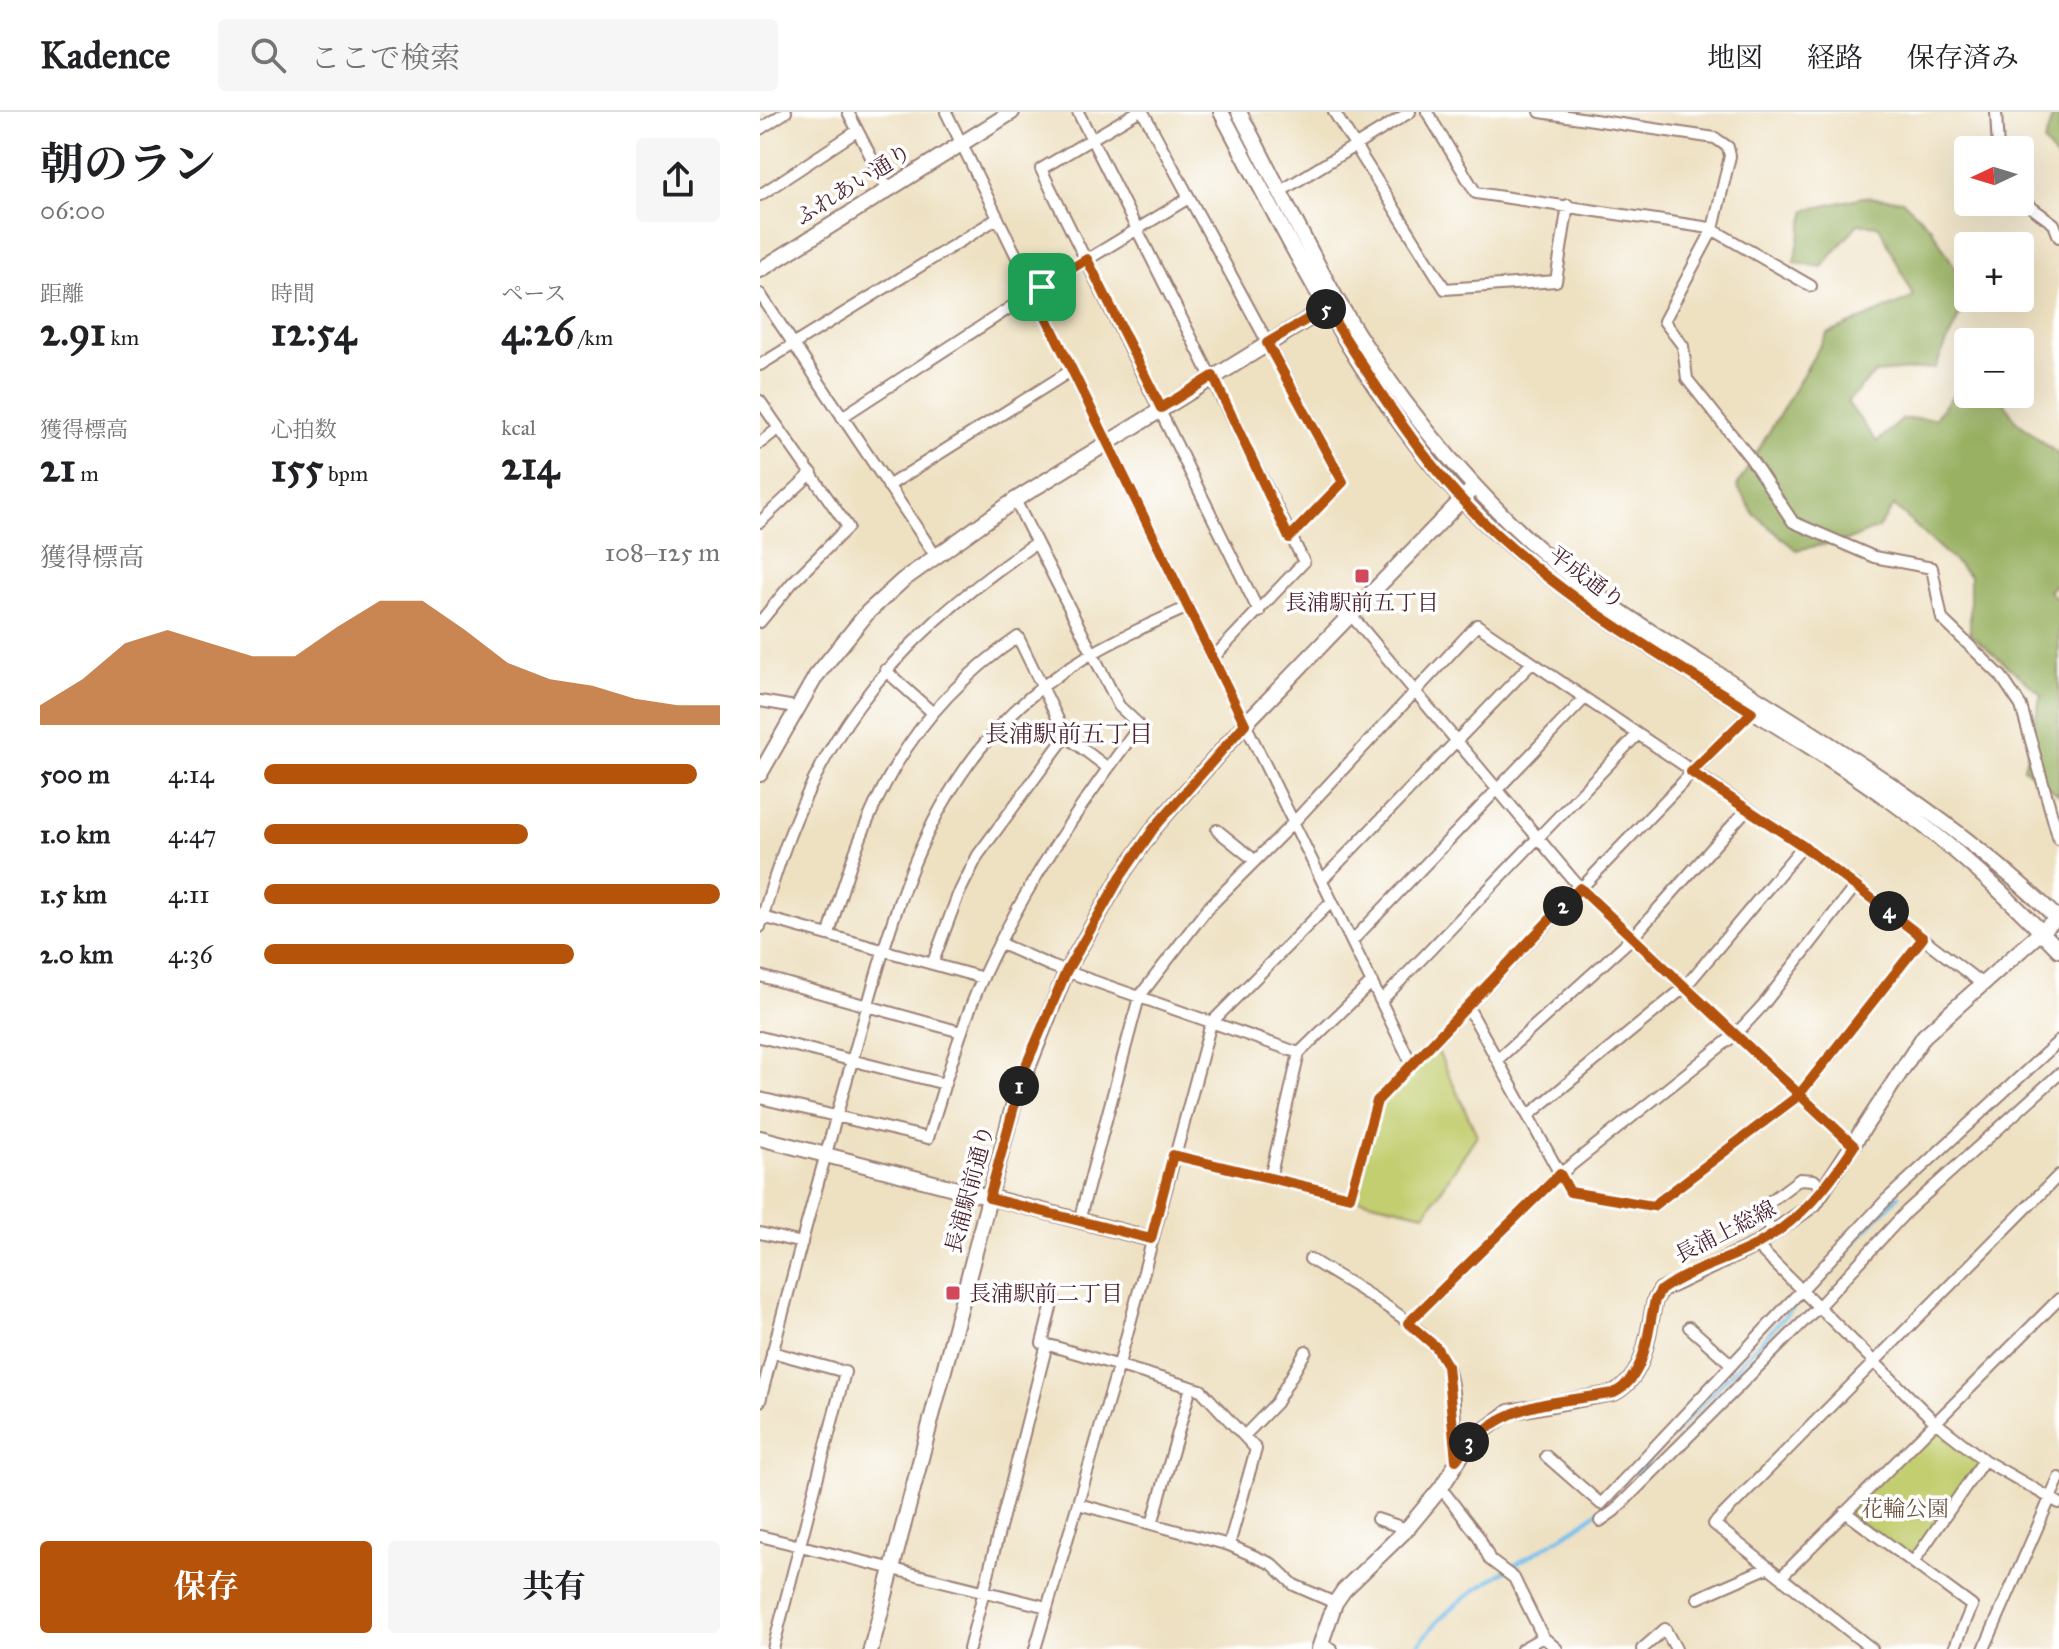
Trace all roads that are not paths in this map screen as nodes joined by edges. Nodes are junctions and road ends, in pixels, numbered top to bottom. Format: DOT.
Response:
graph roads {
  1 [pos="786,112"];
  2 [pos="848,112"];
  3 [pos="946,112"];
  4 [pos="1012,112"];
  5 [pos="1078,112"];
  6 [pos="1140,112"];
  7 [pos="1221,112"];
  8 [pos="1239,112"];
  9 [pos="1334,112"];
  10 [pos="1410,112"];
  11 [pos="1427,112"];
  12 [pos="1540,112"];
  13 [pos="1996,112"];
  14 [pos="760,129"];
  15 [pos="857,131"];
  16 [pos="1997,136"];
  17 [pos="1090,138"];
  18 [pos="961,143"];
  19 [pos="1354,145"];
  20 [pos="887,188"];
  21 [pos="1281,191"];
  22 [pos="760,195"];
  23 [pos="1187,199"];
  24 [pos="1568,205"];
  25 [pos="2034,208"];
  26 [pos="998,218"];
  27 [pos="2056,223"];
  28 [pos="1139,226"];
  29 [pos="1713,229"];
  30 [pos="2059,237"];
  31 [pos="1087,259"];
  32 [pos="760,270"];
  33 [pos="1811,286"];
  34 [pos="1034,292"];
  35 [pos="760,294"];
  36 [pos="1332,304"];
  37 [pos="1267,343"];
  38 [pos="795,345"];
  39 [pos="760,365"];
  40 [pos="1072,370"];
  41 [pos="1213,376"];
  42 [pos="760,401"];
  43 [pos="1161,408"];
  44 [pos="842,417"];
  45 [pos="779,428"];
  46 [pos="1109,442"];
  47 [pos="760,443"];
  48 [pos="812,473"];
  49 [pos="888,486"];
  50 [pos="1474,487"];
  51 [pos="1015,500"];
  52 [pos="1462,500"];
  53 [pos="760,522"];
  54 [pos="1289,538"];
  55 [pos="1036,543"];
  56 [pos="935,555"];
  57 [pos="1188,607"];
  58 [pos="1259,612"];
  59 [pos="1351,615"];
  60 [pos="760,622"];
  61 [pos="1092,651"];
  62 [pos="1213,658"];
  63 [pos="1530,665"];
  64 [pos="885,670"];
  65 [pos="1043,685"];
  66 [pos="1416,689"];
  67 [pos="1583,700"];
  68 [pos="760,701"];
  69 [pos="1756,706"];
  70 [pos="795,707"];
  71 [pos="933,713"];
  72 [pos="1245,724"];
  73 [pos="1066,736"];
  74 [pos="1636,736"];
  75 [pos="1459,739"];
  76 [pos="1108,768"];
  77 [pos="1691,772"];
  78 [pos="760,774"];
  79 [pos="1499,787"];
  80 [pos="1747,809"];
  81 [pos="1293,823"];
  82 [pos="1217,830"];
  83 [pos="1540,836"];
  84 [pos="2059,840"];
  85 [pos="1803,846"];
  86 [pos="1253,859"];
  87 [pos="1322,880"];
  88 [pos="1856,885"];
  89 [pos="1580,888"];
  90 [pos="1332,901"];
  91 [pos="2058,918"];
  92 [pos="761,922"];
  93 [pos="2042,932"];
  94 [pos="829,934"];
  95 [pos="1633,937"];
  96 [pos="1923,938"];
  97 [pos="1352,941"];
  98 [pos="999,943"];
  99 [pos="884,948"];
  100 [pos="2059,950"];
  101 [pos="933,962"];
  102 [pos="1066,972"];
  103 [pos="760,976"];
  104 [pos="983,978"];
  105 [pos="1372,982"];
  106 [pos="1981,983"];
  107 [pos="1685,987"];
  108 [pos="1139,997"];
  109 [pos="1381,1001"];
  110 [pos="868,1005"];
  111 [pos="1468,1007"];
  112 [pos="1211,1023"];
  113 [pos="961,1032"];
  114 [pos="1736,1034"];
  115 [pos="760,1037"];
  116 [pos="2059,1041"];
  117 [pos="1299,1053"];
  118 [pos="853,1059"];
  119 [pos="1497,1060"];
  120 [pos="1411,1063"];
  121 [pos="2058,1076"];
  122 [pos="945,1084"];
  123 [pos="1798,1096"];
  124 [pos="760,1098"];
  125 [pos="836,1115"];
  126 [pos="1529,1115"];
  127 [pos="760,1138"];
  128 [pos="1854,1146"];
  129 [pos="825,1154"];
  130 [pos="1173,1155"];
  131 [pos="1560,1174"];
  132 [pos="2059,1175"];
  133 [pos="1270,1178"];
  134 [pos="1825,1191"];
  135 [pos="989,1198"];
  136 [pos="1759,1209"];
  137 [pos="1079,1221"];
  138 [pos="1737,1226"];
  139 [pos="760,1233"];
  140 [pos="1773,1234"];
  141 [pos="1151,1239"];
  142 [pos="802,1243"];
  143 [pos="1756,1245"];
  144 [pos="1310,1259"];
  145 [pos="1802,1290"];
  146 [pos="1054,1296"];
  147 [pos="2059,1299"];
  148 [pos="1818,1307"];
  149 [pos="1408,1323"];
  150 [pos="1689,1327"];
  151 [pos="1047,1344"];
  152 [pos="1306,1351"];
  153 [pos="772,1352"];
  154 [pos="1874,1362"];
  155 [pos="1119,1364"];
  156 [pos="1731,1364"];
  157 [pos="1191,1387"];
  158 [pos="760,1401"];
  159 [pos="1935,1422"];
  160 [pos="1244,1436"];
  161 [pos="1546,1456"];
  162 [pos="1456,1460"];
  163 [pos="1984,1460"];
  164 [pos="2059,1478"];
  165 [pos="1441,1488"];
  166 [pos="2048,1496"];
  167 [pos="2059,1503"];
  168 [pos="1078,1504"];
  169 [pos="1845,1512"];
  170 [pos="1377,1519"];
  171 [pos="1600,1521"];
  172 [pos="1152,1524"];
  173 [pos="1407,1529"];
  174 [pos="760,1536"];
  175 [pos="1229,1545"];
  176 [pos="801,1546"];
  177 [pos="1914,1561"];
  178 [pos="1769,1567"];
  179 [pos="892,1568"];
  180 [pos="1781,1577"];
  181 [pos="983,1591"];
  182 [pos="1698,1598"];
  183 [pos="1335,1603"];
  184 [pos="1047,1607"];
  185 [pos="1543,1637"];
  186 [pos="1324,1647"];
  187 [pos="773,1649"];
  188 [pos="871,1649"];
  189 [pos="969,1649"];
  190 [pos="1035,1649"];
  191 [pos="1522,1649"];
  192 [pos="1557,1649"];
  193 [pos="1642,1649"];
  194 [pos="1676,1649"];
  195 [pos="1872,1649"];
  196 [pos="1954,1649"];
  197 [pos="1984,1649"];
  1 -- 14 [label="street"];
  2 -- 15 [label="street"];
  3 -- 18 [label="street"];
  4 -- 18 [label="street, ふれあい通り"];
  5 -- 17 [label="street"];
  6 -- 17 [label="street"];
  6 -- 23 [label="street"];
  7 -- 36 [label="street, 平成通り"];
  8 -- 21 [label="street, 平成通り"];
  9 -- 19 [label="street"];
  10 -- 19 [label="street"];
  11 -- 24 [label="street"];
  12 -- 29 [label="street"];
  13 -- 16 [label="street"];
  15 -- 20 [label="street"];
  15 -- 22 [label="street"];
  17 -- 28 [label="street"];
  17 -- 31 [label="street"];
  18 -- 20 [label="street, ふれあい通り"];
  18 -- 26 [label="street"];
  19 -- 21 [label="street"];
  19 -- 24 [label="street"];
  20 -- 32 [label="street, ふれあい通り"];
  21 -- 36 [label="street, 平成通り"];
  23 -- 28 [label="street"];
  23 -- 37 [label="street"];
  24 -- 29 [label="street"];
  25 -- 27 [label="street"];
  26 -- 34 [label="street"];
  26 -- 38 [label="street"];
  27 -- 30 [label="street"];
  28 -- 31 [label="street"];
  28 -- 41 [label="street"];
  29 -- 33 [label="street"];
  29 -- 84 [label="street"];
  31 -- 34 [label="street"];
  31 -- 43 [label="street"];
  34 -- 40 [label="street"];
  34 -- 44 [label="street"];
  35 -- 38 [label="street"];
  36 -- 37 [label="street"];
  36 -- 50 [label="street, 平成通り"];
  36 -- 52 [label="street, 平成通り"];
  37 -- 41 [label="street"];
  37 -- 54 [label="street"];
  38 -- 39 [label="street"];
  38 -- 44 [label="street"];
  40 -- 46 [label="street"];
  40 -- 49 [label="street"];
  41 -- 43 [label="street"];
  41 -- 54 [label="street"];
  42 -- 45 [label="street"];
  43 -- 46 [label="street"];
  43 -- 58 [label="street"];
  44 -- 49 [label="street"];
  45 -- 47 [label="street"];
  45 -- 48 [label="street"];
  46 -- 51 [label="street"];
  46 -- 57 [label="street"];
  48 -- 53 [label="street"];
  48 -- 60 [label="street"];
  49 -- 56 [label="street"];
  50 -- 52 [label="street, 長浦駅前通り"];
  50 -- 69 [label="street, 平成通り"];
  51 -- 55 [label="street"];
  51 -- 56 [label="street"];
  52 -- 59 [label="street, 長浦駅前通り"];
  52 -- 69 [label="street, 平成通り"];
  54 -- 58 [label="street"];
  55 -- 61 [label="street"];
  55 -- 64 [label="street"];
  56 -- 70 [label="street"];
  57 -- 61 [label="street"];
  57 -- 62 [label="street"];
  58 -- 62 [label="street"];
  59 -- 66 [label="street"];
  59 -- 72 [label="street, 長浦駅前通り"];
  61 -- 65 [label="street"];
  61 -- 76 [label="street"];
  62 -- 72 [label="street"];
  63 -- 66 [label="street"];
  63 -- 67 [label="street"];
  63 -- 75 [label="street"];
  64 -- 71 [label="street"];
  64 -- 92 [label="street"];
  65 -- 71 [label="street"];
  65 -- 73 [label="street"];
  65 -- 99 [label="street"];
  66 -- 75 [label="street"];
  66 -- 81 [label="street"];
  67 -- 74 [label="street"];
  67 -- 79 [label="street"];
  68 -- 70 [label="street"];
  69 -- 77 [label="street"];
  69 -- 91 [label="street, 平成通り"];
  69 -- 93 [label="street, 平成通り"];
  70 -- 78 [label="street"];
  71 -- 94 [label="street"];
  72 -- 81 [label="street"];
  72 -- 102 [label="street, 長浦駅前通り"];
  73 -- 76 [label="street"];
  73 -- 101 [label="street"];
  74 -- 77 [label="street"];
  74 -- 83 [label="street"];
  75 -- 79 [label="street"];
  75 -- 87 [label="street"];
  76 -- 98 [label="street"];
  77 -- 80 [label="street"];
  77 -- 89 [label="street"];
  79 -- 83 [label="street"];
  79 -- 97 [label="street"];
  80 -- 85 [label="street"];
  80 -- 95 [label="street"];
  81 -- 86 [label="street"];
  81 -- 87 [label="street"];
  82 -- 86 [label="street"];
  83 -- 89 [label="street"];
  83 -- 109 [label="street"];
  85 -- 88 [label="street"];
  85 -- 107 [label="street"];
  86 -- 108 [label="street"];
  87 -- 90 [label="street"];
  88 -- 96 [label="street"];
  88 -- 114 [label="street"];
  89 -- 95 [label="street"];
  89 -- 111 [label="street"];
  90 -- 97 [label="street"];
  90 -- 112 [label="street"];
  91 -- 93 [label="street, 長浦上総線"];
  92 -- 94 [label="street"];
  93 -- 100 [label="street, 平成通り"];
  93 -- 106 [label="street, 長浦上総線"];
  94 -- 99 [label="street"];
  95 -- 107 [label="street"];
  95 -- 119 [label="street"];
  96 -- 106 [label="street"];
  96 -- 123 [label="street"];
  97 -- 105 [label="street"];
  98 -- 102 [label="street"];
  98 -- 104 [label="street"];
  99 -- 101 [label="street"];
  99 -- 110 [label="street"];
  101 -- 104 [label="street"];
  102 -- 108 [label="street"];
  102 -- 135 [label="street, 長浦駅前通り"];
  103 -- 110 [label="street"];
  104 -- 113 [label="street"];
  105 -- 109 [label="street"];
  105 -- 117 [label="street"];
  106 -- 128 [label="street, 長浦上総線"];
  107 -- 114 [label="street"];
  107 -- 126 [label="street"];
  108 -- 112 [label="street"];
  108 -- 137 [label="street"];
  109 -- 120 [label="street"];
  110 -- 113 [label="street"];
  110 -- 118 [label="street"];
  111 -- 119 [label="street"];
  111 -- 120 [label="street"];
  112 -- 117 [label="street"];
  112 -- 130 [label="street"];
  113 -- 122 [label="street"];
  114 -- 123 [label="street"];
  114 -- 131 [label="street"];
  115 -- 118 [label="street"];
  116 -- 145 [label="street"];
  117 -- 133 [label="street"];
  118 -- 122 [label="street"];
  118 -- 125 [label="street"];
  119 -- 126 [label="street"];
  120 -- 133 [label="street"];
  121 -- 148 [label="street"];
  122 -- 125 [label="street"];
  123 -- 128 [label="street"];
  123 -- 131 [label="street"];
  124 -- 125 [label="street"];
  125 -- 129 [label="street"];
  126 -- 131 [label="street"];
  127 -- 129 [label="street"];
  128 -- 134 [label="street, 長浦上総線"];
  129 -- 135 [label="street"];
  129 -- 142 [label="street"];
  130 -- 133 [label="street"];
  130 -- 141 [label="street"];
  131 -- 149 [label="street"];
  132 -- 154 [label="street"];
  134 -- 136 [label="street"];
  134 -- 140 [label="street, 長浦上総線"];
  135 -- 137 [label="street"];
  135 -- 179 [label="street, 長浦駅前通り"];
  136 -- 138 [label="street"];
  136 -- 140 [label="street"];
  137 -- 141 [label="street"];
  139 -- 142 [label="street"];
  140 -- 143 [label="street, 長浦上総線"];
  141 -- 155 [label="street"];
  142 -- 153 [label="street"];
  143 -- 145 [label="street"];
  143 -- 162 [label="street, 長浦上総線"];
  144 -- 149 [label="street"];
  145 -- 148 [label="street"];
  145 -- 156 [label="street"];
  146 -- 151 [label="street"];
  147 -- 159 [label="street"];
  148 -- 154 [label="street"];
  148 -- 171 [label="street"];
  149 -- 162 [label="street"];
  150 -- 156 [label="street"];
  151 -- 155 [label="street"];
  151 -- 181 [label="street"];
  152 -- 160 [label="street"];
  153 -- 158 [label="street"];
  153 -- 176 [label="street"];
  154 -- 159 [label="street"];
  154 -- 178 [label="street"];
  155 -- 157 [label="street"];
  155 -- 168 [label="street"];
  156 -- 161 [label="street"];
  157 -- 160 [label="street"];
  157 -- 172 [label="street"];
  159 -- 163 [label="street"];
  159 -- 169 [label="street"];
  160 -- 175 [label="street"];
  162 -- 165 [label="street, 長浦上総線"];
  163 -- 166 [label="street"];
  163 -- 177 [label="street"];
  164 -- 166 [label="street"];
  165 -- 173 [label="street, 長浦上総線"];
  165 -- 185 [label="street"];
  166 -- 167 [label="street"];
  166 -- 197 [label="street"];
  168 -- 172 [label="street"];
  168 -- 184 [label="street"];
  169 -- 177 [label="street"];
  169 -- 180 [label="street"];
  170 -- 173 [label="street"];
  172 -- 175 [label="street"];
  173 -- 183 [label="street, 長浦上総線"];
  174 -- 176 [label="street"];
  175 -- 183 [label="street"];
  176 -- 179 [label="street"];
  176 -- 187 [label="street"];
  177 -- 196 [label="street"];
  178 -- 180 [label="street"];
  178 -- 182 [label="street"];
  179 -- 181 [label="street"];
  179 -- 188 [label="street, 長浦駅前通り"];
  180 -- 195 [label="street"];
  181 -- 184 [label="street"];
  181 -- 189 [label="street"];
  183 -- 186 [label="street, 長浦上総線"];
  184 -- 190 [label="street"];
  185 -- 191 [label="street"];
  185 -- 192 [label="street"];
  193 -- 194 [label="street"];
}
